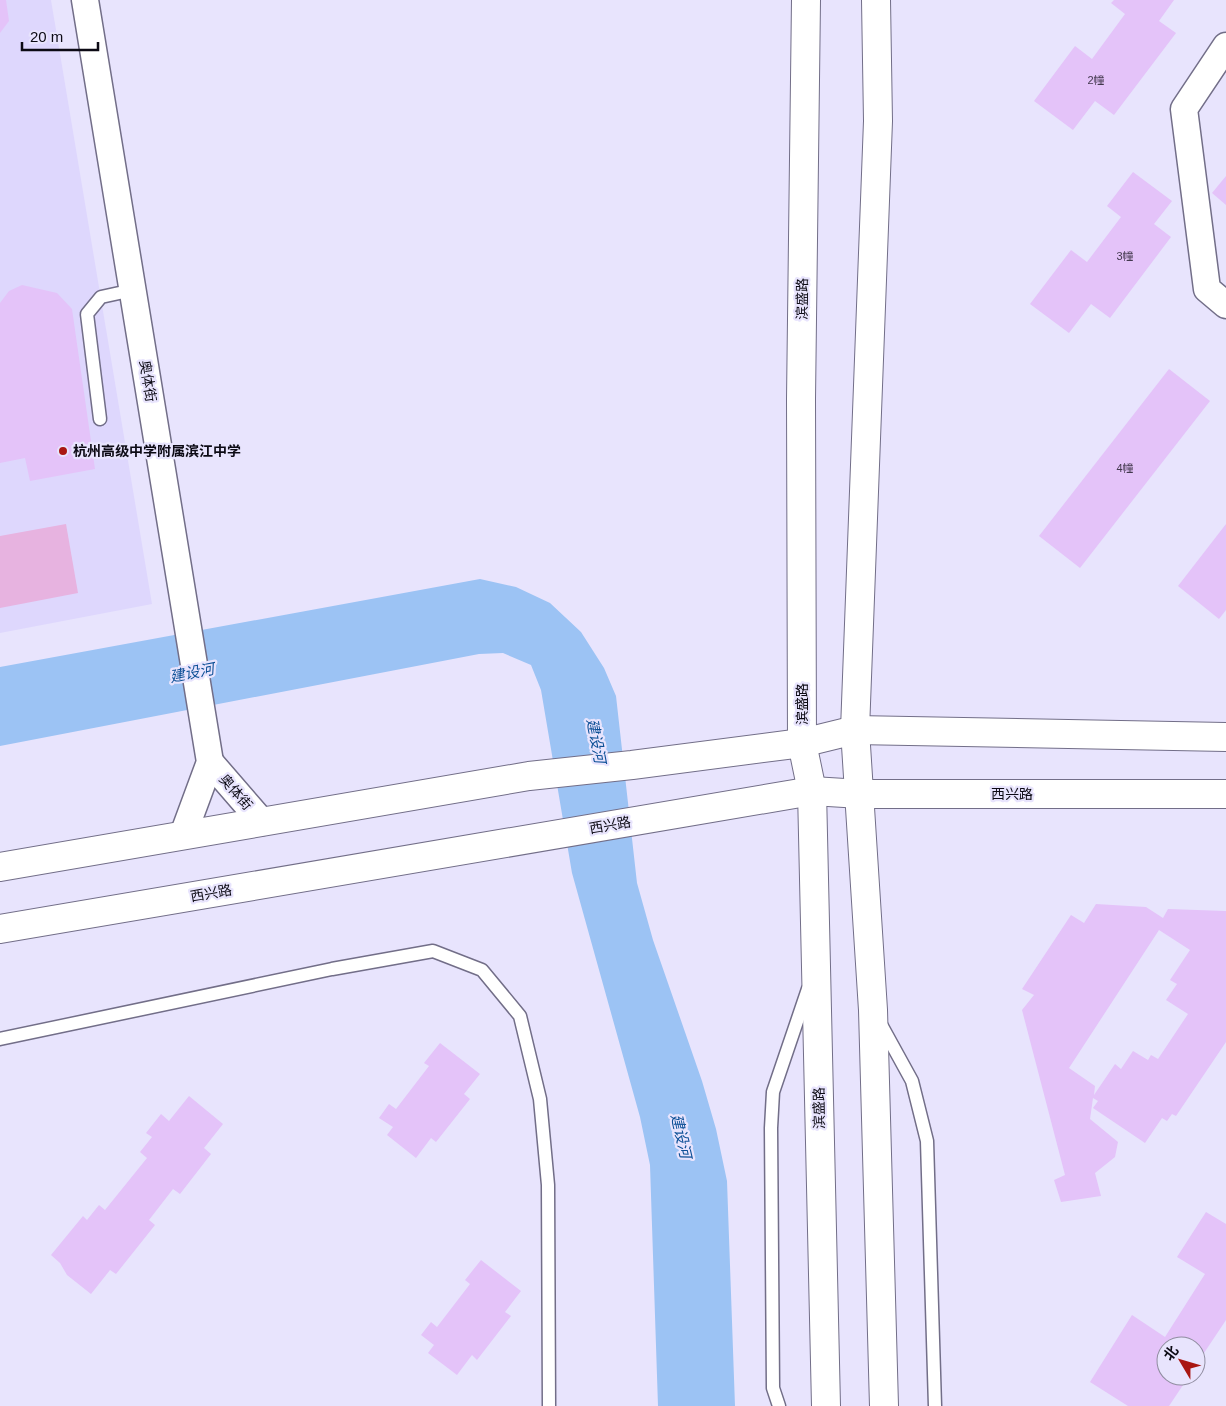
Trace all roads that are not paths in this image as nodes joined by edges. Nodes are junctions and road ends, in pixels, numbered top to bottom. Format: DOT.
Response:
graph roads {
  1 [pos="85,0"];
  2 [pos="806,0"];
  3 [pos="876,0"];
  4 [pos="1226,46"];
  5 [pos="133,290"];
  6 [pos="1226,305"];
  7 [pos="100,419"];
  8 [pos="856,730"];
  9 [pos="1226,737"];
  10 [pos="802,743"];
  11 [pos="210,762"];
  12 [pos="812,791"];
  13 [pos="861,794"];
  14 [pos="1226,794"];
  15 [pos="262,822"];
  16 [pos="183,835"];
  17 [pos="0,867"];
  18 [pos="0,929"];
  19 [pos="816,968"];
  20 [pos="873,1010"];
  21 [pos="0,1039"];
  22 [pos="549,1406"];
  23 [pos="779,1406"];
  24 [pos="826,1406"];
  25 [pos="884,1406"];
  26 [pos="935,1406"];
  1 -- 5 [label="street, 奥体街"];
  2 -- 10 [label="main road, 滨盛路"];
  3 -- 8 [label="main road"];
  4 -- 6 [label="street"];
  5 -- 7 [label="lane"];
  5 -- 11 [label="street, 奥体街"];
  8 -- 9 [label="main road"];
  8 -- 10 [label="main road"];
  8 -- 13 [label="main road"];
  10 -- 12 [label="main road, 滨盛路"];
  10 -- 15 [label="main road"];
  11 -- 15 [label="street, 奥体街"];
  11 -- 16 [label="street, 奥体街"];
  12 -- 13 [label="main road, 西兴路"];
  12 -- 18 [label="main road, 西兴路"];
  12 -- 19 [label="main road, 滨盛路"];
  13 -- 14 [label="main road, 西兴路"];
  13 -- 20 [label="main road"];
  15 -- 16 [label="main road"];
  16 -- 17 [label="main road"];
  19 -- 23 [label="lane"];
  19 -- 24 [label="main road, 滨盛路"];
  20 -- 25 [label="main road"];
  20 -- 26 [label="lane"];
  21 -- 22 [label="lane"];
}
